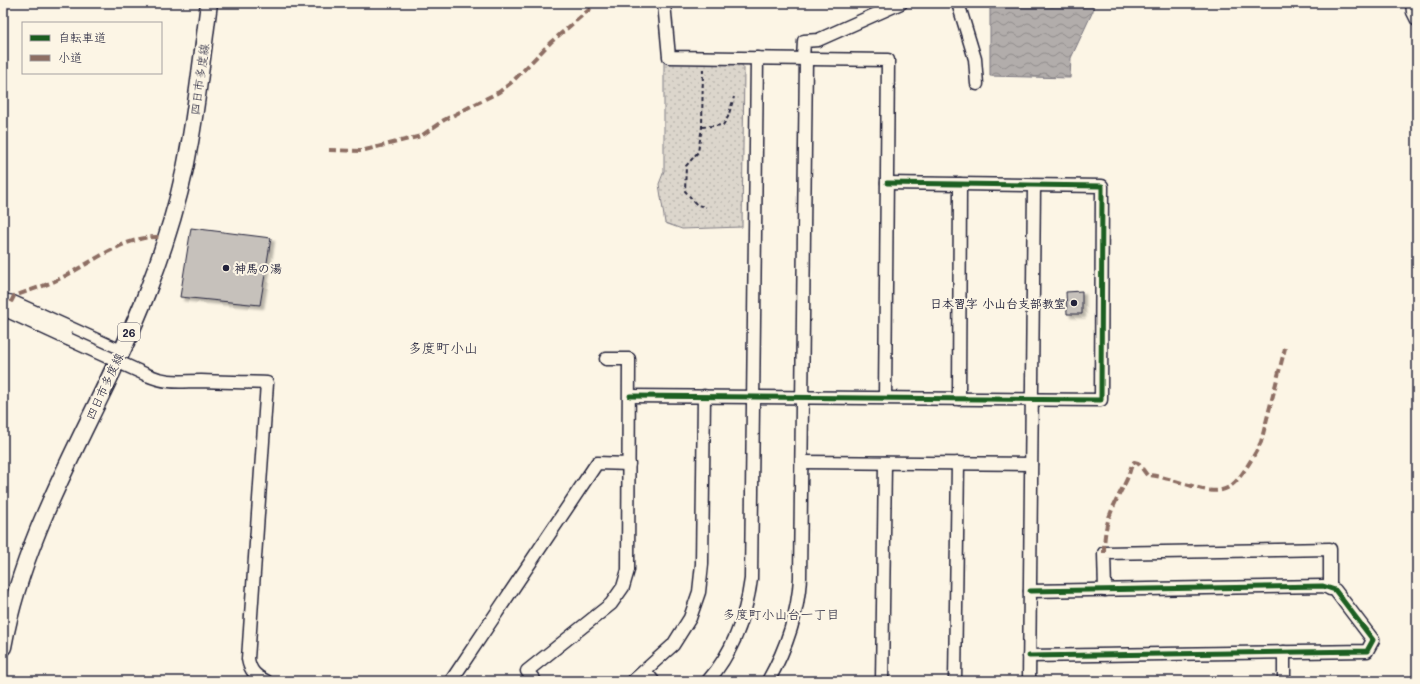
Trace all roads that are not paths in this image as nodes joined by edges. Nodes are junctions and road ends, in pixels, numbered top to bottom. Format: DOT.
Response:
graph roads {
  1 [pos="209,3"];
  2 [pos="664,3"];
  3 [pos="901,3"];
  4 [pos="958,3"];
  5 [pos="1412,3"];
  6 [pos="1417,20"];
  7 [pos="757,58"];
  8 [pos="805,59"];
  9 [pos="977,84"];
  10 [pos="888,183"];
  11 [pos="960,184"];
  12 [pos="1034,186"];
  13 [pos="5,308"];
  14 [pos="120,351"];
  15 [pos="606,359"];
  16 [pos="630,396"];
  17 [pos="704,396"];
  18 [pos="753,397"];
  19 [pos="802,397"];
  20 [pos="886,398"];
  21 [pos="959,399"];
  22 [pos="1032,399"];
  23 [pos="802,462"];
  24 [pos="885,463"];
  25 [pos="958,463"];
  26 [pos="629,464"];
  27 [pos="1031,464"];
  28 [pos="1330,589"];
  29 [pos="1105,590"];
  30 [pos="1030,591"];
  31 [pos="3,647"];
  32 [pos="1284,652"];
  33 [pos="1029,656"];
  34 [pos="646,671"];
  35 [pos="452,680"];
  36 [pos="266,681"];
  37 [pos="535,681"];
  38 [pos="633,681"];
  39 [pos="653,681"];
  40 [pos="708,681"];
  41 [pos="768,681"];
  42 [pos="882,681"];
  43 [pos="956,681"];
  44 [pos="1029,681"];
  45 [pos="1284,681"];
  1 -- 14 [label="main road, 四日市多度線 / 26"];
  2 -- 7 [label="street"];
  3 -- 8 [label="street"];
  4 -- 9 [label="street"];
  5 -- 6 [label="street"];
  7 -- 8 [label="street"];
  7 -- 18 [label="street"];
  8 -- 10 [label="street"];
  8 -- 19 [label="street"];
  10 -- 11 [label="street"];
  10 -- 20 [label="street"];
  11 -- 12 [label="street"];
  11 -- 21 [label="street"];
  12 -- 22 [label="street"];
  12 -- 22 [label="street"];
  13 -- 14 [label="street"];
  13 -- 36 [label="street, bridge"];
  14 -- 31 [label="main road, 四日市多度線 / 26"];
  15 -- 16 [label="street"];
  16 -- 17 [label="street"];
  16 -- 26 [label="street"];
  17 -- 18 [label="street"];
  17 -- 34 [label="street"];
  18 -- 19 [label="street"];
  18 -- 40 [label="street"];
  19 -- 20 [label="street"];
  19 -- 23 [label="street"];
  20 -- 21 [label="street"];
  21 -- 22 [label="street"];
  22 -- 27 [label="street"];
  23 -- 24 [label="street"];
  23 -- 41 [label="street"];
  24 -- 25 [label="street"];
  24 -- 42 [label="street"];
  25 -- 27 [label="street"];
  25 -- 43 [label="street"];
  26 -- 35 [label="street"];
  26 -- 37 [label="street"];
  27 -- 30 [label="street"];
  28 -- 29 [label="street"];
  28 -- 29 [label="street"];
  28 -- 32 [label="street"];
  29 -- 30 [label="street"];
  30 -- 33 [label="street"];
  32 -- 33 [label="street"];
  32 -- 45 [label="street"];
  33 -- 44 [label="street"];
  34 -- 38 [label="street"];
  34 -- 39 [label="street"];
}
